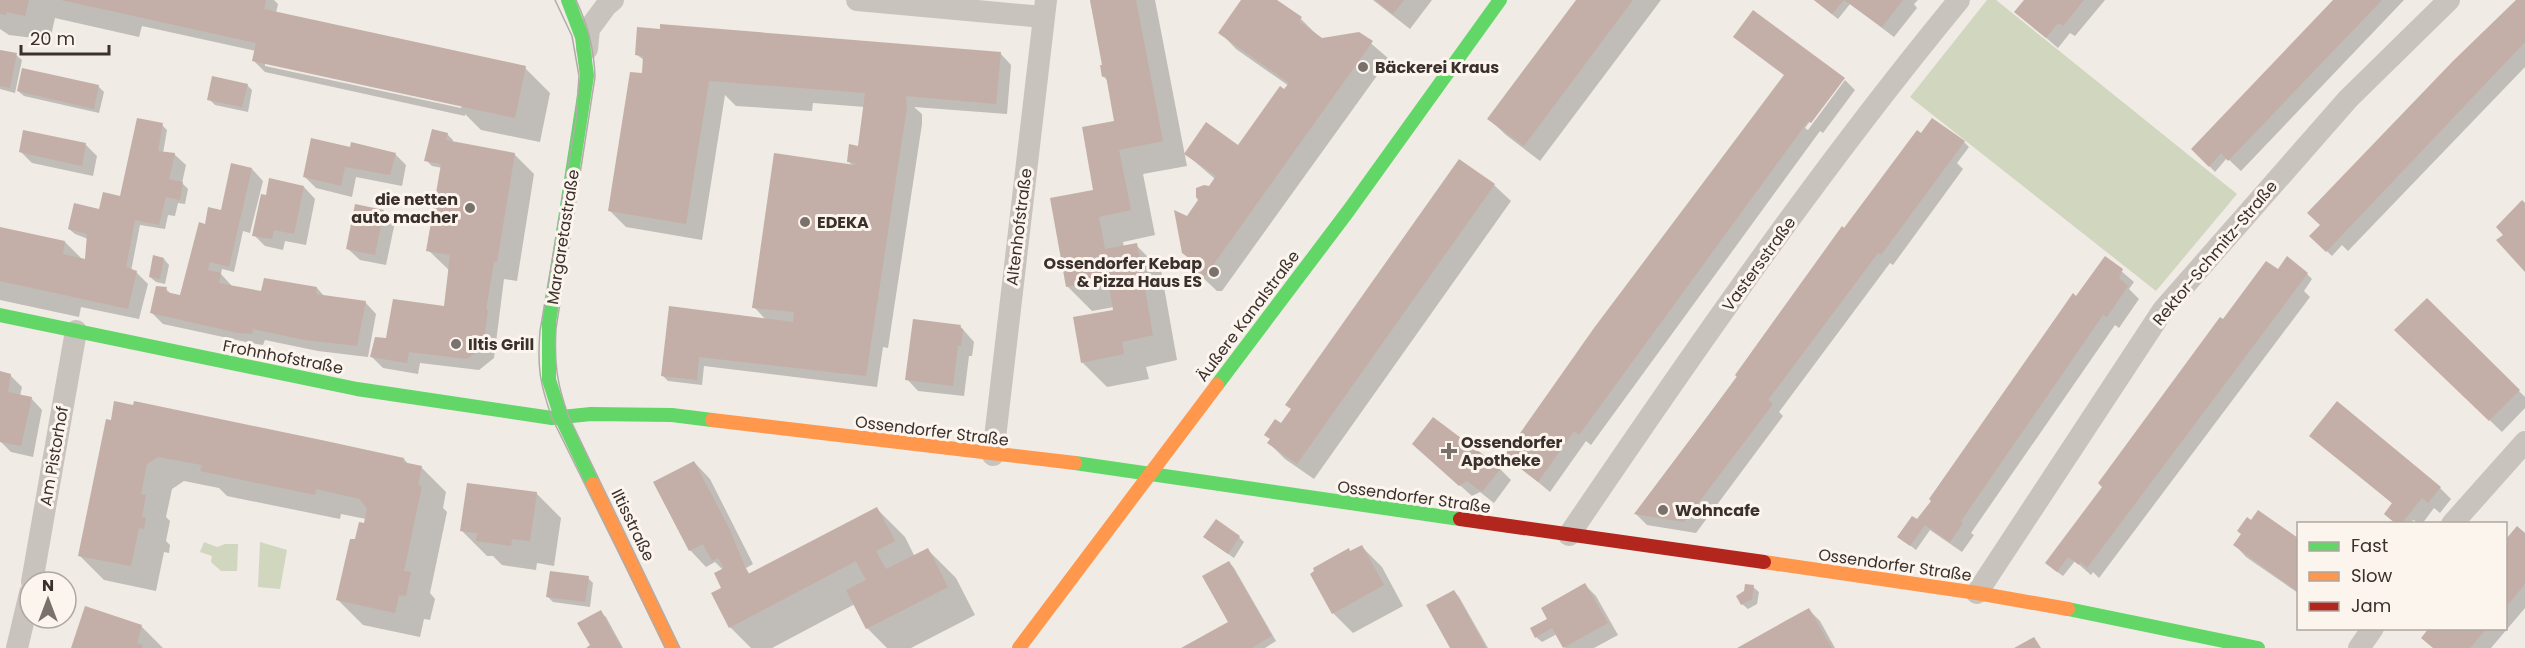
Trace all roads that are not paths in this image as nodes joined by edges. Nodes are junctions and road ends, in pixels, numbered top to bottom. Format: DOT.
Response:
graph roads {
  1 [pos="568,0"];
  2 [pos="614,0"];
  3 [pos="857,0"];
  4 [pos="1500,0"];
  5 [pos="1959,0"];
  6 [pos="2449,0"];
  7 [pos="1044,8"];
  8 [pos="586,55"];
  9 [pos="0,315"];
  10 [pos="76,331"];
  11 [pos="561,417"];
  12 [pos="2525,442"];
  13 [pos="993,455"];
  14 [pos="1149,475"];
  15 [pos="2454,522"];
  16 [pos="1569,535"];
  17 [pos="34,570"];
  18 [pos="1977,593"];
  19 [pos="21,630"];
  20 [pos="2372,630"];
  21 [pos="17,648"];
  22 [pos="672,648"];
  23 [pos="1019,648"];
  24 [pos="2258,648"];
  25 [pos="2359,648"];
  1 -- 8 [label="street, Margaretastraße"];
  2 -- 8 [label="street, Margaretastraße"];
  3 -- 7 [label="street"];
  4 -- 14 [label="street, Äußere Kanalstraße"];
  5 -- 16 [label="street, Vastersstraße"];
  6 -- 18 [label="street, Rektor-Schmitz-Straße"];
  7 -- 13 [label="street, Altenhofstraße"];
  8 -- 11 [label="street, Margaretastraße"];
  9 -- 10 [label="street, Frohnhofstraße"];
  10 -- 11 [label="street, Frohnhofstraße"];
  10 -- 17 [label="street, Am Pistorhof"];
  11 -- 13 [label="street, Ossendorfer Straße"];
  11 -- 22 [label="street, Iltisstraße"];
  12 -- 15 [label="street"];
  13 -- 14 [label="street, Ossendorfer Straße"];
  14 -- 16 [label="street, Ossendorfer Straße"];
  14 -- 23 [label="street, Äußere Kanalstraße"];
  16 -- 18 [label="street, Ossendorfer Straße"];
  18 -- 24 [label="street, Ossendorfer Straße"];
  19 -- 21 [label="street"];
  20 -- 25 [label="street"];
}
